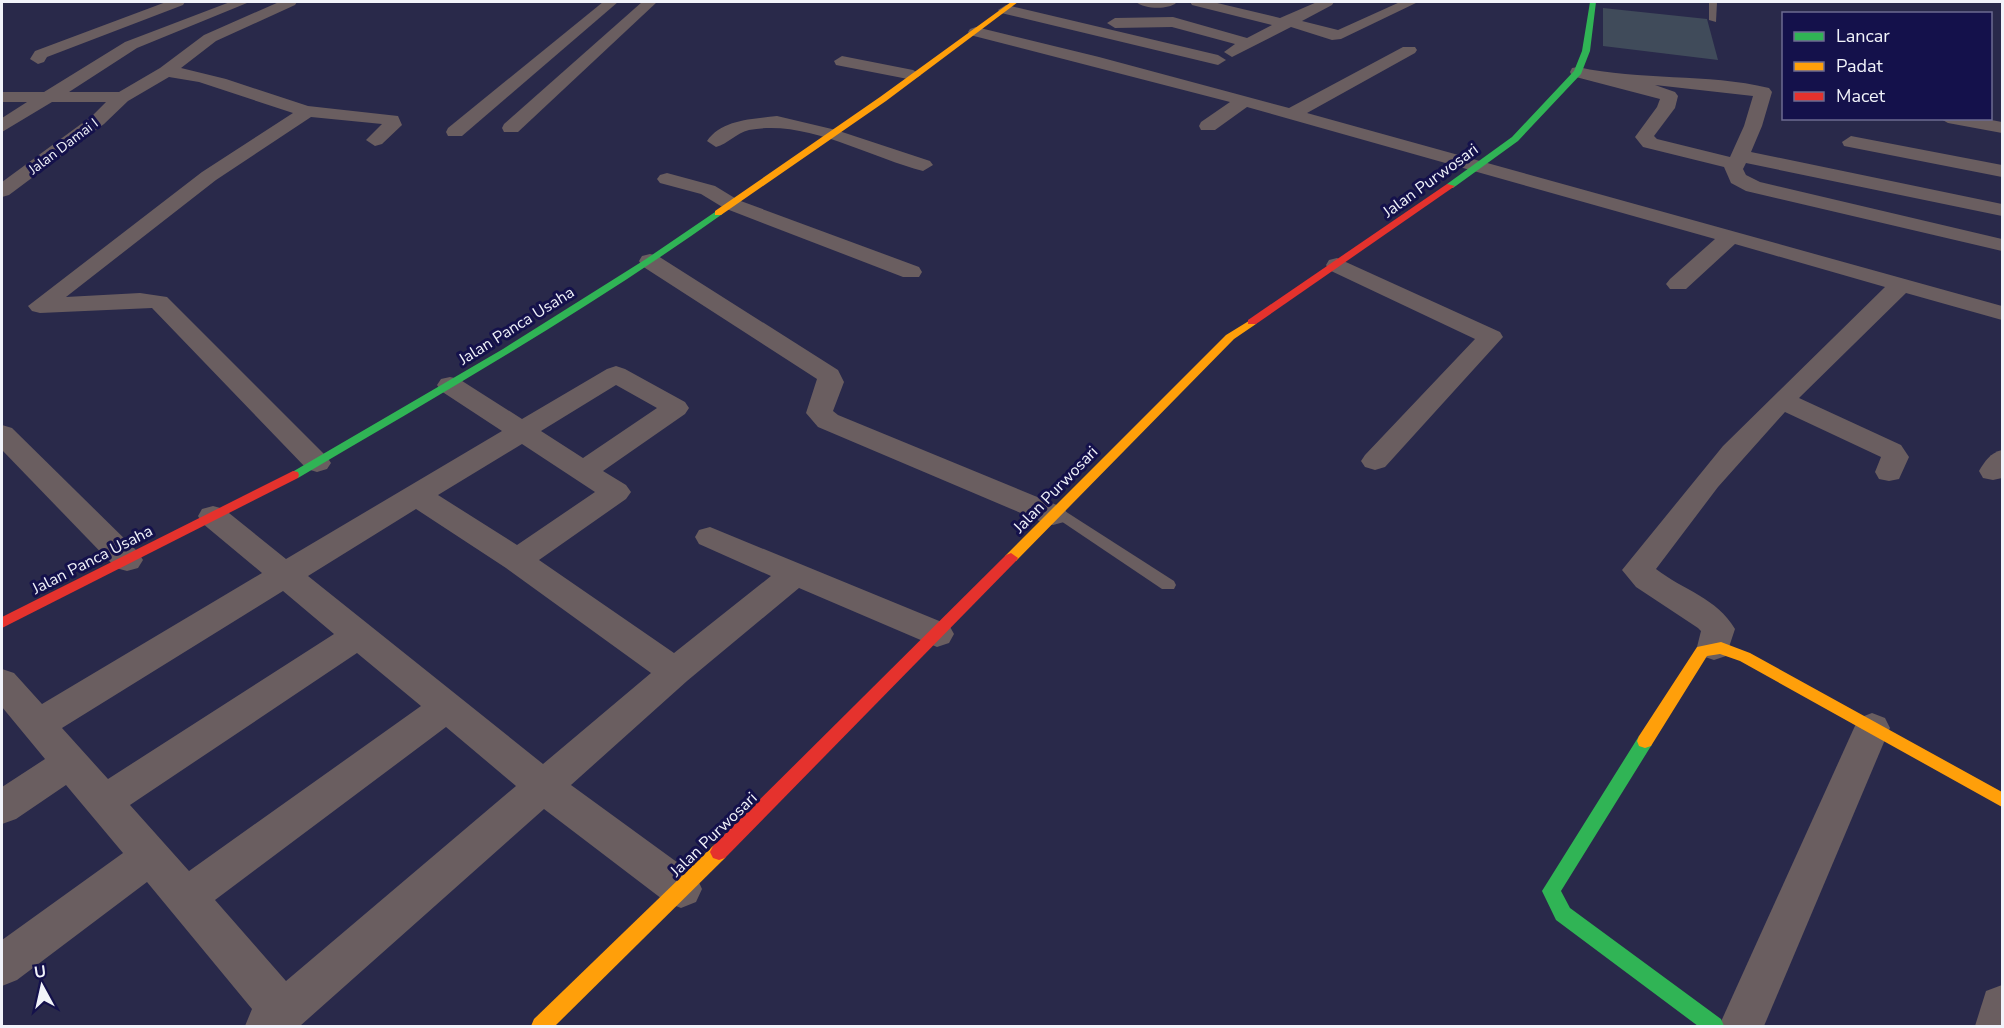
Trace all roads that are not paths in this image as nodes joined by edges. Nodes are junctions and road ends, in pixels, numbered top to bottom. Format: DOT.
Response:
graph roads {
  1 [pos="178,2"];
  2 [pos="243,2"];
  3 [pos="290,2"];
  4 [pos="611,2"];
  5 [pos="650,2"];
  6 [pos="1143,2"];
  7 [pos="1170,2"];
  8 [pos="1197,2"];
  9 [pos="1240,2"];
  10 [pos="1327,2"];
  11 [pos="1411,2"];
  12 [pos="1593,2"];
  13 [pos="1713,2"];
  14 [pos="1010,6"];
  15 [pos="1223,8"];
  16 [pos="1713,20"];
  17 [pos="1284,22"];
  18 [pos="1144,24"];
  19 [pos="1091,25"];
  20 [pos="102,31"];
  21 [pos="976,32"];
  22 [pos="147,39"];
  23 [pos="1139,41"];
  24 [pos="562,43"];
  25 [pos="1248,43"];
  26 [pos="603,44"];
  27 [pos="1409,50"];
  28 [pos="38,59"];
  29 [pos="1218,60"];
  30 [pos="842,61"];
  31 [pos="1112,65"];
  32 [pos="166,72"];
  33 [pos="1578,72"];
  34 [pos="913,75"];
  35 [pos="1177,83"];
  36 [pos="1671,89"];
  37 [pos="1763,92"];
  38 [pos="1782,94"];
  39 [pos="52,96"];
  40 [pos="2,97"];
  41 [pos="122,97"];
  42 [pos="1244,101"];
  43 [pos="308,111"];
  44 [pos="1291,114"];
  45 [pos="1959,120"];
  46 [pos="2,126"];
  47 [pos="1208,126"];
  48 [pos="511,128"];
  49 [pos="2002,128"];
  50 [pos="455,132"];
  51 [pos="829,134"];
  52 [pos="375,140"];
  53 [pos="716,141"];
  54 [pos="1851,142"];
  55 [pos="1739,160"];
  56 [pos="924,165"];
  57 [pos="1478,166"];
  58 [pos="2002,171"];
  59 [pos="667,179"];
  60 [pos="2,190"];
  61 [pos="731,204"];
  62 [pos="2002,210"];
  63 [pos="1731,236"];
  64 [pos="2002,245"];
  65 [pos="650,261"];
  66 [pos="1337,265"];
  67 [pos="911,272"];
  68 [pos="1678,284"];
  69 [pos="1901,284"];
  70 [pos="2002,313"];
  71 [pos="450,385"];
  72 [pos="1783,399"];
  73 [pos="521,431"];
  74 [pos="2,434"];
  75 [pos="1374,461"];
  76 [pos="317,462"];
  77 [pos="584,471"];
  78 [pos="1889,472"];
  79 [pos="416,495"];
  80 [pos="1055,513"];
  81 [pos="213,516"];
  82 [pos="711,537"];
  83 [pos="127,560"];
  84 [pos="517,560"];
  85 [pos="793,574"];
  86 [pos="285,575"];
  87 [pos="1168,585"];
  88 [pos="2,623"];
  89 [pos="937,634"];
  90 [pos="358,635"];
  91 [pos="1714,647"];
  92 [pos="675,672"];
  93 [pos="3,687"];
  94 [pos="447,707"];
  95 [pos="37,724"];
  96 [pos="1872,728"];
  97 [pos="70,763"];
  98 [pos="543,786"];
  99 [pos="2002,800"];
  100 [pos="103,802"];
  101 [pos="2,807"];
  102 [pos="150,857"];
  103 [pos="681,890"];
  104 [pos="185,898"];
  105 [pos="2,965"];
  106 [pos="2002,1007"];
  107 [pos="276,1019"];
  108 [pos="541,1026"];
  109 [pos="1714,1026"];
  110 [pos="1741,1026"];
  111 [pos="1997,1026"];
  1 -- 20 [label="street"];
  2 -- 22 [label="street"];
  3 -- 32 [label="street, Jalan Damai I"];
  4 -- 24 [label="street"];
  5 -- 26 [label="street"];
  6 -- 7 [label="street"];
  7 -- 18 [label="street"];
  8 -- 15 [label="street"];
  9 -- 15 [label="street"];
  10 -- 17 [label="street"];
  11 -- 17 [label="street"];
  12 -- 33 [label="street, Jalan Purwosari"];
  13 -- 16 [label="lane"];
  14 -- 19 [label="street"];
  14 -- 21 [label="street, Jalan Panca Usaha"];
  15 -- 17 [label="street"];
  17 -- 25 [label="street"];
  18 -- 19 [label="street"];
  18 -- 23 [label="street"];
  18 -- 25 [label="street"];
  19 -- 23 [label="street"];
  20 -- 22 [label="street"];
  20 -- 28 [label="street"];
  21 -- 31 [label="street"];
  21 -- 34 [label="street, Jalan Panca Usaha"];
  22 -- 39 [label="street"];
  23 -- 29 [label="street"];
  23 -- 31 [label="street"];
  24 -- 26 [label="street"];
  24 -- 50 [label="street"];
  25 -- 29 [label="street"];
  26 -- 48 [label="street"];
  27 -- 44 [label="street"];
  29 -- 35 [label="street"];
  30 -- 34 [label="street"];
  31 -- 35 [label="street"];
  32 -- 41 [label="street, Jalan Damai I"];
  32 -- 43 [label="street"];
  33 -- 36 [label="street"];
  33 -- 57 [label="street, Jalan Purwosari"];
  34 -- 51 [label="street, Jalan Panca Usaha"];
  35 -- 42 [label="street"];
  36 -- 37 [label="street"];
  36 -- 55 [label="street"];
  37 -- 38 [label="street"];
  37 -- 55 [label="street"];
  39 -- 40 [label="street"];
  39 -- 41 [label="street"];
  39 -- 46 [label="street"];
  41 -- 60 [label="street, Jalan Damai I"];
  42 -- 44 [label="street"];
  42 -- 47 [label="street"];
  43 -- 52 [label="street"];
  43 -- 76 [label="street"];
  44 -- 57 [label="street"];
  45 -- 49 [label="street"];
  51 -- 53 [label="street"];
  51 -- 56 [label="street"];
  51 -- 61 [label="street, Jalan Panca Usaha"];
  54 -- 58 [label="street"];
  55 -- 62 [label="street"];
  55 -- 64 [label="street"];
  57 -- 63 [label="street"];
  57 -- 66 [label="street, Jalan Purwosari"];
  59 -- 61 [label="street"];
  61 -- 65 [label="street, Jalan Panca Usaha"];
  61 -- 67 [label="street"];
  63 -- 68 [label="street"];
  63 -- 69 [label="street"];
  65 -- 71 [label="street, Jalan Panca Usaha"];
  65 -- 80 [label="street"];
  66 -- 75 [label="street"];
  66 -- 80 [label="street, Jalan Purwosari"];
  69 -- 70 [label="street"];
  69 -- 72 [label="street"];
  71 -- 73 [label="street"];
  71 -- 76 [label="street, Jalan Panca Usaha"];
  72 -- 78 [label="street"];
  72 -- 91 [label="street"];
  73 -- 77 [label="street"];
  73 -- 77 [label="street"];
  73 -- 79 [label="street"];
  74 -- 83 [label="street"];
  76 -- 81 [label="street, Jalan Panca Usaha"];
  77 -- 84 [label="street"];
  79 -- 84 [label="street"];
  79 -- 86 [label="street"];
  80 -- 87 [label="lane"];
  80 -- 89 [label="street, Jalan Purwosari"];
  81 -- 83 [label="street, Jalan Panca Usaha"];
  81 -- 86 [label="street"];
  82 -- 85 [label="street"];
  83 -- 88 [label="street, Jalan Panca Usaha"];
  84 -- 92 [label="street"];
  85 -- 89 [label="street"];
  85 -- 92 [label="street"];
  86 -- 90 [label="street"];
  86 -- 95 [label="street"];
  89 -- 103 [label="street, Jalan Purwosari"];
  90 -- 94 [label="street"];
  90 -- 100 [label="street"];
  91 -- 96 [label="street"];
  91 -- 109 [label="street"];
  92 -- 98 [label="street"];
  93 -- 95 [label="street"];
  94 -- 98 [label="street"];
  94 -- 104 [label="street"];
  95 -- 97 [label="street"];
  96 -- 99 [label="street"];
  96 -- 110 [label="street"];
  97 -- 100 [label="street"];
  97 -- 101 [label="street"];
  98 -- 103 [label="street"];
  98 -- 107 [label="street"];
  100 -- 102 [label="street"];
  102 -- 104 [label="street"];
  102 -- 105 [label="street"];
  103 -- 108 [label="street, Jalan Purwosari"];
  104 -- 107 [label="street"];
  106 -- 111 [label="street"];
}
